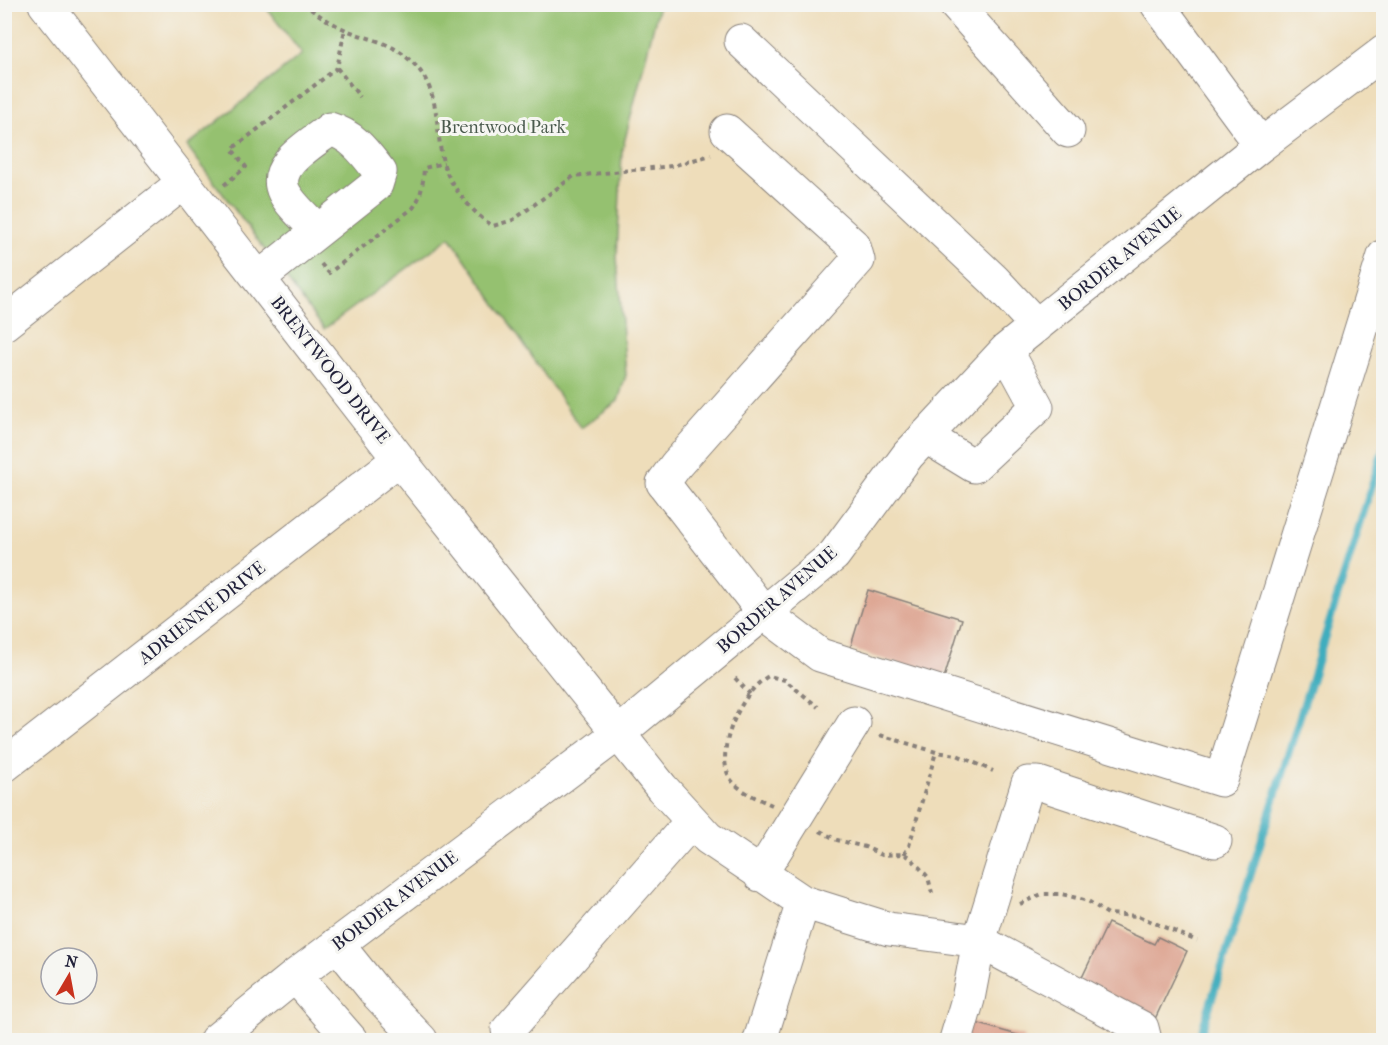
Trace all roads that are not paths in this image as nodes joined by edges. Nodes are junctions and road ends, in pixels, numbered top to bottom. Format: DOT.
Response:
graph roads {
  1 [pos="45,4"];
  2 [pos="955,4"];
  3 [pos="1167,8"];
  4 [pos="741,41"];
  5 [pos="1383,52"];
  6 [pos="1068,131"];
  7 [pos="736,139"];
  8 [pos="1261,145"];
  9 [pos="183,183"];
  10 [pos="316,246"];
  11 [pos="1383,256"];
  12 [pos="259,278"];
  13 [pos="4,324"];
  14 [pos="1037,326"];
  15 [pos="1006,350"];
  16 [pos="926,436"];
  17 [pos="399,459"];
  18 [pos="764,613"];
  19 [pos="862,728"];
  20 [pos="619,733"];
  21 [pos="4,766"];
  22 [pos="692,821"];
  23 [pos="1215,841"];
  24 [pos="760,875"];
  25 [pos="802,902"];
  26 [pos="979,941"];
  27 [pos="337,944"];
  28 [pos="295,976"];
  29 [pos="508,1030"];
  30 [pos="216,1041"];
  31 [pos="351,1041"];
  32 [pos="421,1041"];
  33 [pos="760,1041"];
  34 [pos="956,1041"];
  35 [pos="1145,1041"];
  1 -- 9 [label="street, BRENTWOOD DRIVE"];
  2 -- 6 [label="street"];
  3 -- 8 [label="street"];
  4 -- 14 [label="street"];
  5 -- 8 [label="street, BORDER AVENUE"];
  7 -- 18 [label="street"];
  8 -- 14 [label="street, BORDER AVENUE"];
  9 -- 12 [label="street, BRENTWOOD DRIVE"];
  9 -- 13 [label="street"];
  10 -- 12 [label="street"];
  11 -- 18 [label="street"];
  12 -- 17 [label="street, BRENTWOOD DRIVE"];
  14 -- 15 [label="street, BORDER AVENUE"];
  15 -- 16 [label="street, BORDER AVENUE"];
  15 -- 16 [label="street"];
  16 -- 18 [label="street, BORDER AVENUE"];
  17 -- 20 [label="street, BRENTWOOD DRIVE"];
  17 -- 21 [label="street, ADRIENNE DRIVE"];
  18 -- 20 [label="street, BORDER AVENUE"];
  19 -- 24 [label="street"];
  20 -- 22 [label="street, BRENTWOOD DRIVE"];
  20 -- 27 [label="street, BORDER AVENUE"];
  22 -- 24 [label="street, BRENTWOOD DRIVE"];
  22 -- 29 [label="street"];
  23 -- 26 [label="street"];
  24 -- 25 [label="street, BRENTWOOD DRIVE"];
  25 -- 26 [label="street, BRENTWOOD DRIVE"];
  25 -- 33 [label="street"];
  26 -- 34 [label="street"];
  26 -- 35 [label="street"];
  27 -- 28 [label="street, BORDER AVENUE"];
  27 -- 32 [label="street"];
  28 -- 30 [label="street, BORDER AVENUE"];
  28 -- 31 [label="street"];
}
